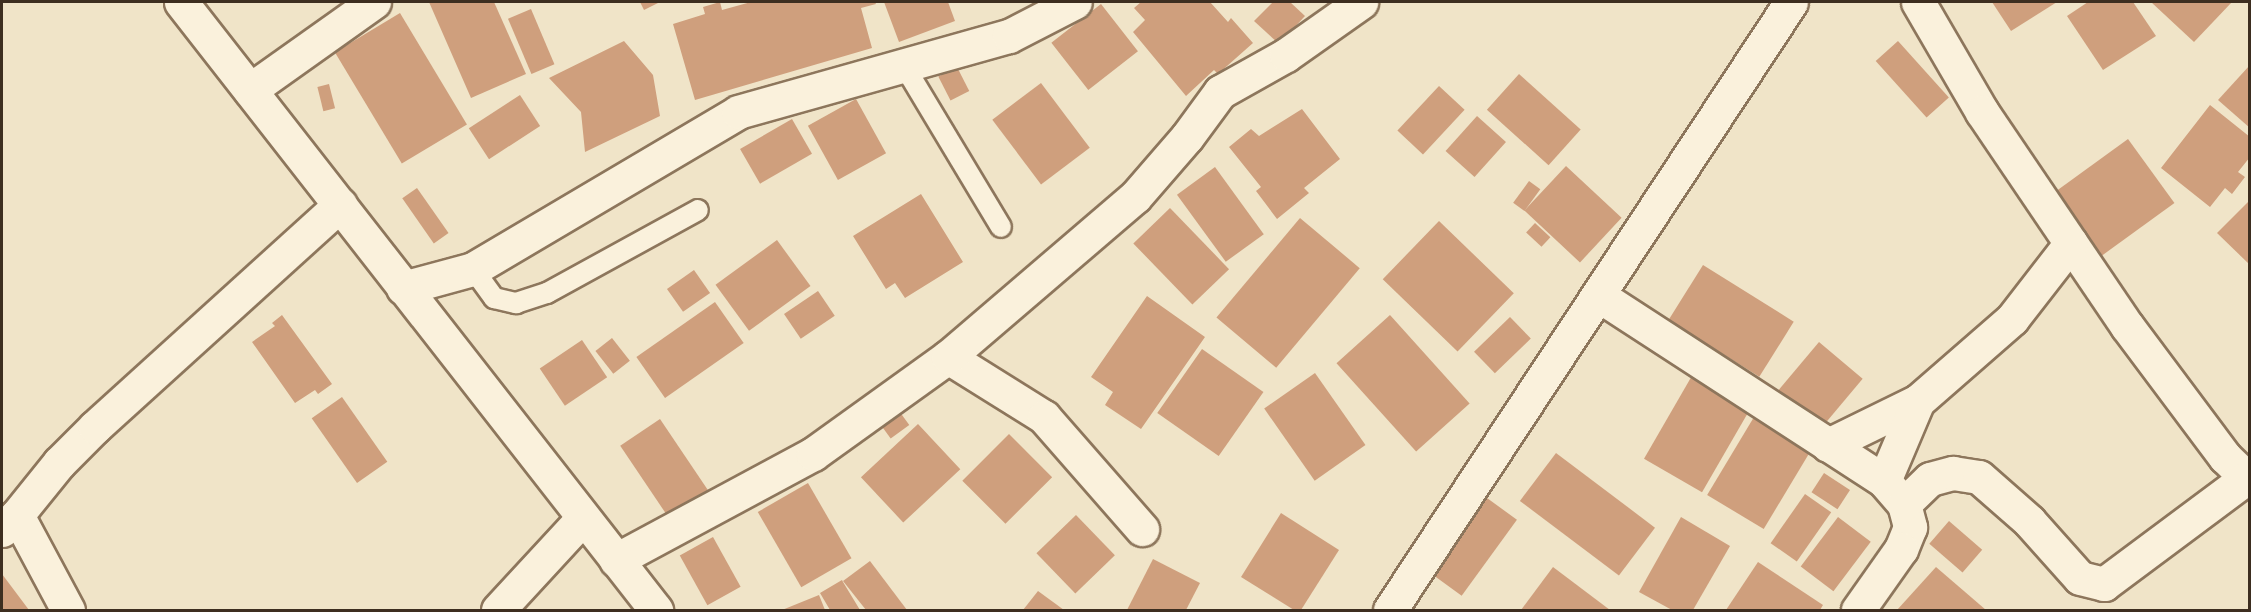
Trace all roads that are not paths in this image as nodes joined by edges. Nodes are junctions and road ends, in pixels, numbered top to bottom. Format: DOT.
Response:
graph roads {
  1 [pos="181,2"];
  2 [pos="374,2"];
  3 [pos="1075,2"];
  4 [pos="1361,2"];
  5 [pos="1791,2"];
  6 [pos="1918,2"];
  7 [pos="903,64"];
  8 [pos="250,90"];
  9 [pos="340,205"];
  10 [pos="699,210"];
  11 [pos="1001,227"];
  12 [pos="2071,243"];
  13 [pos="473,270"];
  14 [pos="402,288"];
  15 [pos="1598,295"];
  16 [pos="948,357"];
  17 [pos="1918,401"];
  18 [pos="1828,445"];
  19 [pos="2248,480"];
  20 [pos="1894,492"];
  21 [pos="583,518"];
  22 [pos="9,522"];
  23 [pos="1142,529"];
  24 [pos="616,560"];
  25 [pos="68,610"];
  26 [pos="498,610"];
  27 [pos="656,610"];
  28 [pos="1390,610"];
  29 [pos="1858,610"];
  1 -- 8 [label="street"];
  2 -- 8 [label="street"];
  3 -- 7 [label="street"];
  4 -- 16 [label="street"];
  5 -- 15 [label="street"];
  6 -- 12 [label="street"];
  7 -- 11 [label="lane"];
  7 -- 13 [label="street"];
  8 -- 9 [label="street"];
  9 -- 14 [label="street"];
  9 -- 22 [label="street"];
  10 -- 13 [label="lane"];
  12 -- 17 [label="street"];
  12 -- 19 [label="street"];
  13 -- 14 [label="street"];
  14 -- 21 [label="street"];
  15 -- 18 [label="street"];
  15 -- 28 [label="street"];
  16 -- 23 [label="street"];
  16 -- 24 [label="street"];
  17 -- 18 [label="street"];
  17 -- 20 [label="street"];
  18 -- 20 [label="street"];
  19 -- 20 [label="street"];
  20 -- 29 [label="street"];
  21 -- 24 [label="street"];
  21 -- 26 [label="street"];
  22 -- 25 [label="street"];
  24 -- 27 [label="street"];
}
